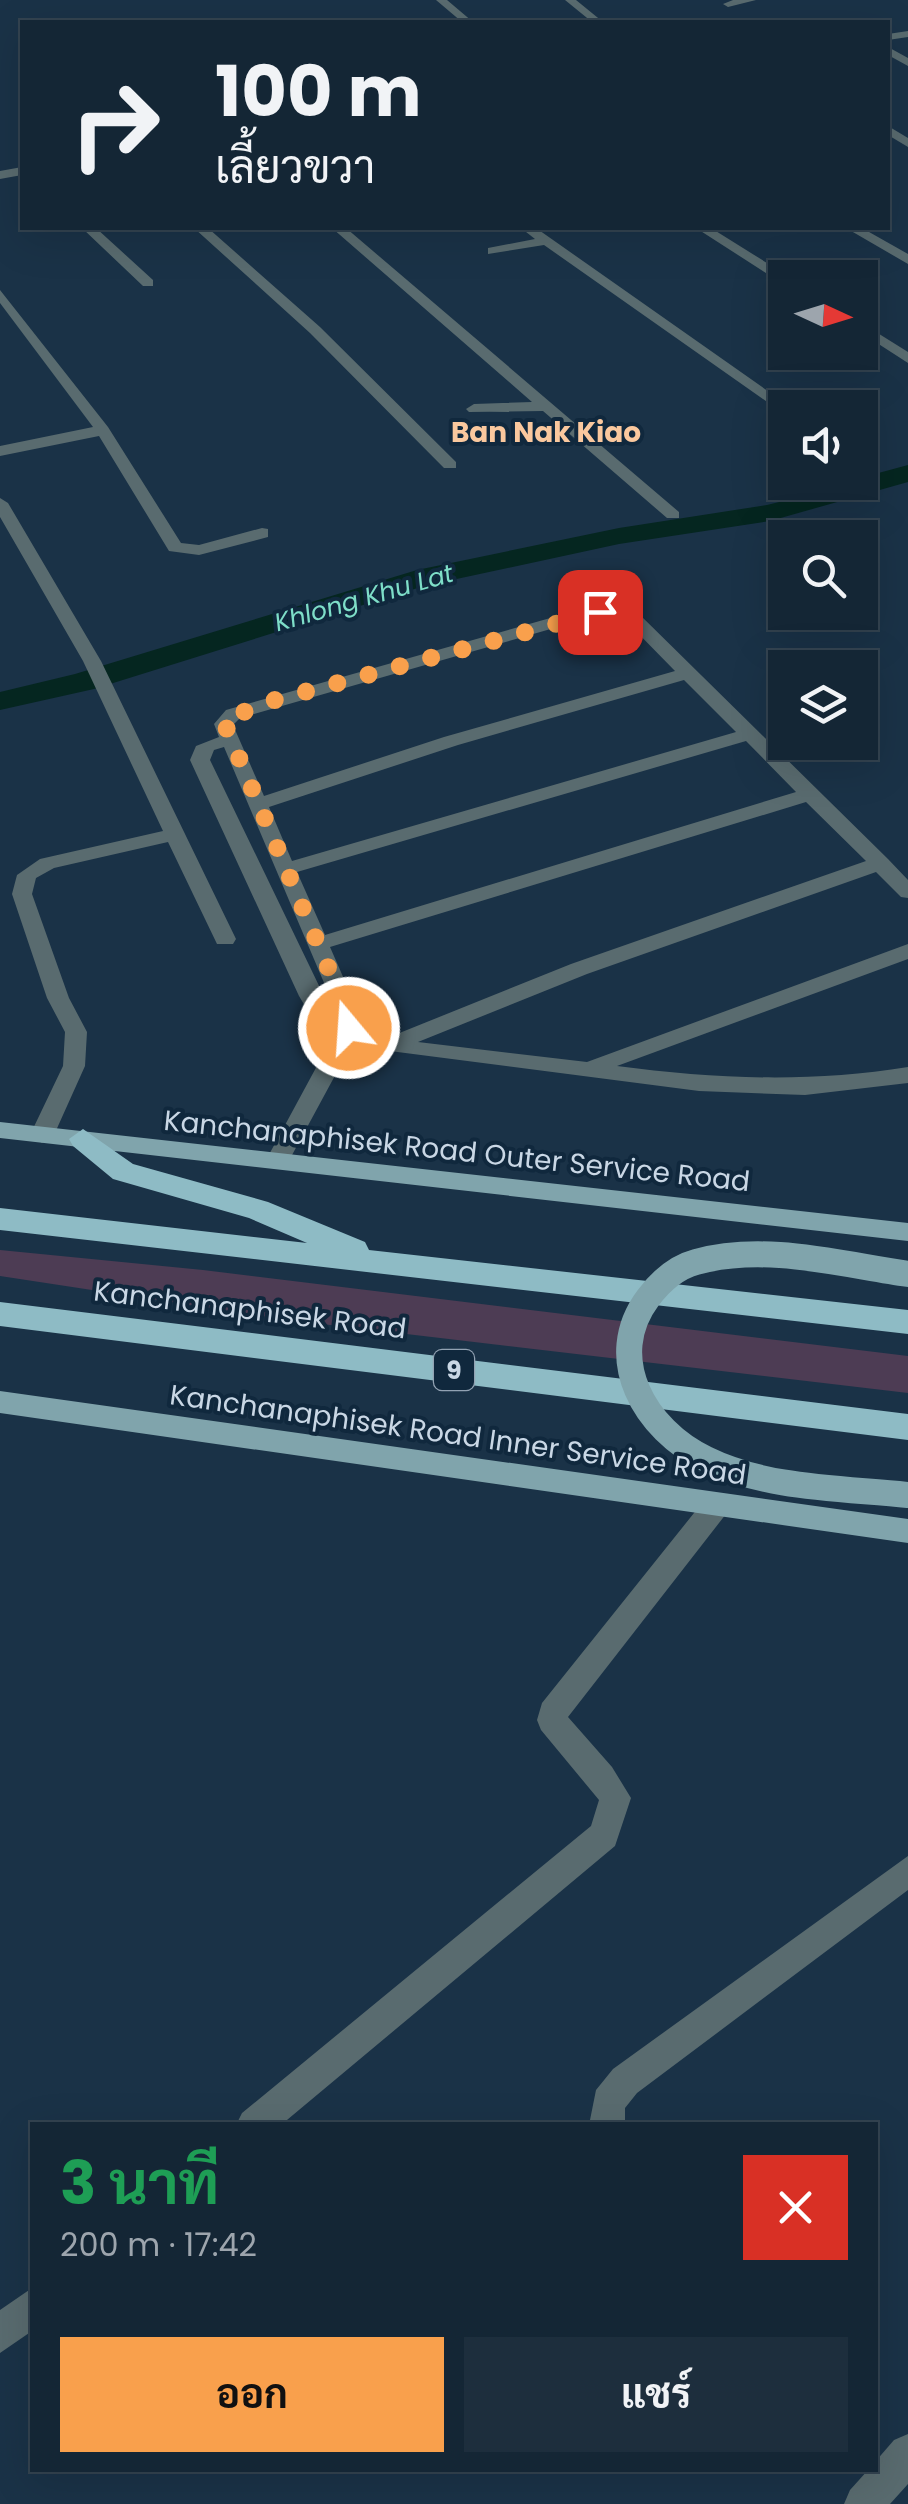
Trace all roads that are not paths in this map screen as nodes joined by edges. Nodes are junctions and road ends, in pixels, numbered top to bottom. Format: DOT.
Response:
graph roads {
  1 [pos="441,0"];
  2 [pos="570,0"];
  3 [pos="751,0"];
  4 [pos="728,4"];
  5 [pos="466,20"];
  6 [pos="595,20"];
  7 [pos="91,230"];
  8 [pos="204,230"];
  9 [pos="341,230"];
  10 [pos="531,230"];
  11 [pos="706,230"];
  12 [pos="856,230"];
  13 [pos="546,240"];
  14 [pos="492,252"];
  15 [pos="908,260"];
  16 [pos="768,268"];
  17 [pos="148,283"];
  18 [pos="0,294"];
  19 [pos="878,338"];
  20 [pos="908,359"];
  21 [pos="768,396"];
  22 [pos="546,406"];
  23 [pos="474,408"];
  24 [pos="103,430"];
  25 [pos="0,452"];
  26 [pos="450,465"];
  27 [pos="0,504"];
  28 [pos="673,515"];
  29 [pos="262,533"];
  30 [pos="687,672"];
  31 [pos="749,734"];
  32 [pos="230,740"];
  33 [pos="810,794"];
  34 [pos="256,806"];
  35 [pos="175,834"];
  36 [pos="880,863"];
  37 [pos="286,869"];
  38 [pos="908,892"];
  39 [pos="225,938"];
  40 [pos="318,944"];
  41 [pos="908,951"];
  42 [pos="344,1037"];
  43 [pos="392,1044"];
  44 [pos="588,1069"];
  45 [pos="908,1074"];
  46 [pos="0,1130"];
  47 [pos="42,1134"];
  48 [pos="83,1139"];
  49 [pos="277,1162"];
  50 [pos="0,1219"];
  51 [pos="908,1232"];
  52 [pos="373,1260"];
  53 [pos="908,1274"];
  54 [pos="0,1314"];
  55 [pos="908,1322"];
  56 [pos="0,1402"];
  57 [pos="908,1427"];
  58 [pos="908,1494"];
  59 [pos="716,1506"];
  60 [pos="908,1531"];
  61 [pos="908,1871"];
  62 [pos="258,2122"];
  63 [pos="607,2122"];
  64 [pos="30,2310"];
  65 [pos="0,2334"];
  66 [pos="908,2454"];
  67 [pos="864,2504"];
  1 -- 5 [label="street"];
  2 -- 6 [label="street"];
  3 -- 4 [label="street"];
  7 -- 17 [label="street"];
  8 -- 26 [label="street"];
  9 -- 22 [label="street"];
  10 -- 13 [label="street"];
  11 -- 16 [label="street"];
  12 -- 15 [label="street"];
  13 -- 14 [label="street"];
  13 -- 21 [label="street"];
  18 -- 24 [label="street"];
  19 -- 20 [label="street"];
  22 -- 23 [label="street"];
  22 -- 28 [label="street"];
  24 -- 25 [label="street"];
  24 -- 29 [label="street"];
  27 -- 35 [label="street"];
  30 -- 31 [label="street"];
  30 -- 32 [label="street"];
  30 -- 34 [label="street"];
  31 -- 33 [label="street"];
  31 -- 37 [label="street"];
  32 -- 34 [label="street"];
  32 -- 42 [label="street"];
  33 -- 36 [label="street"];
  33 -- 40 [label="street"];
  34 -- 37 [label="street"];
  35 -- 39 [label="street"];
  35 -- 47 [label="street"];
  36 -- 38 [label="street"];
  36 -- 43 [label="street"];
  37 -- 40 [label="street"];
  40 -- 42 [label="street"];
  41 -- 44 [label="street"];
  42 -- 43 [label="street"];
  42 -- 49 [label="street"];
  43 -- 44 [label="street"];
  44 -- 45 [label="street"];
  46 -- 47 [label="main road, Kanchanaphisek Road Outer Service Road"];
  47 -- 48 [label="main road, Kanchanaphisek Road Outer Service Road"];
  48 -- 49 [label="main road, Kanchanaphisek Road Outer Service Road"];
  48 -- 52 [label="highway"];
  49 -- 51 [label="main road, Kanchanaphisek Road Outer Service Road"];
  50 -- 52 [label="highway"];
  52 -- 55 [label="highway"];
  53 -- 58 [label="main road, bridge"];
  54 -- 57 [label="highway, Kanchanaphisek Road / 9"];
  56 -- 59 [label="main road, Kanchanaphisek Road Inner Service Road"];
  59 -- 60 [label="main road, Kanchanaphisek Road Inner Service Road"];
  59 -- 62 [label="street"];
  61 -- 63 [label="street"];
  64 -- 65 [label="street"];
  66 -- 67 [label="street"];
}
